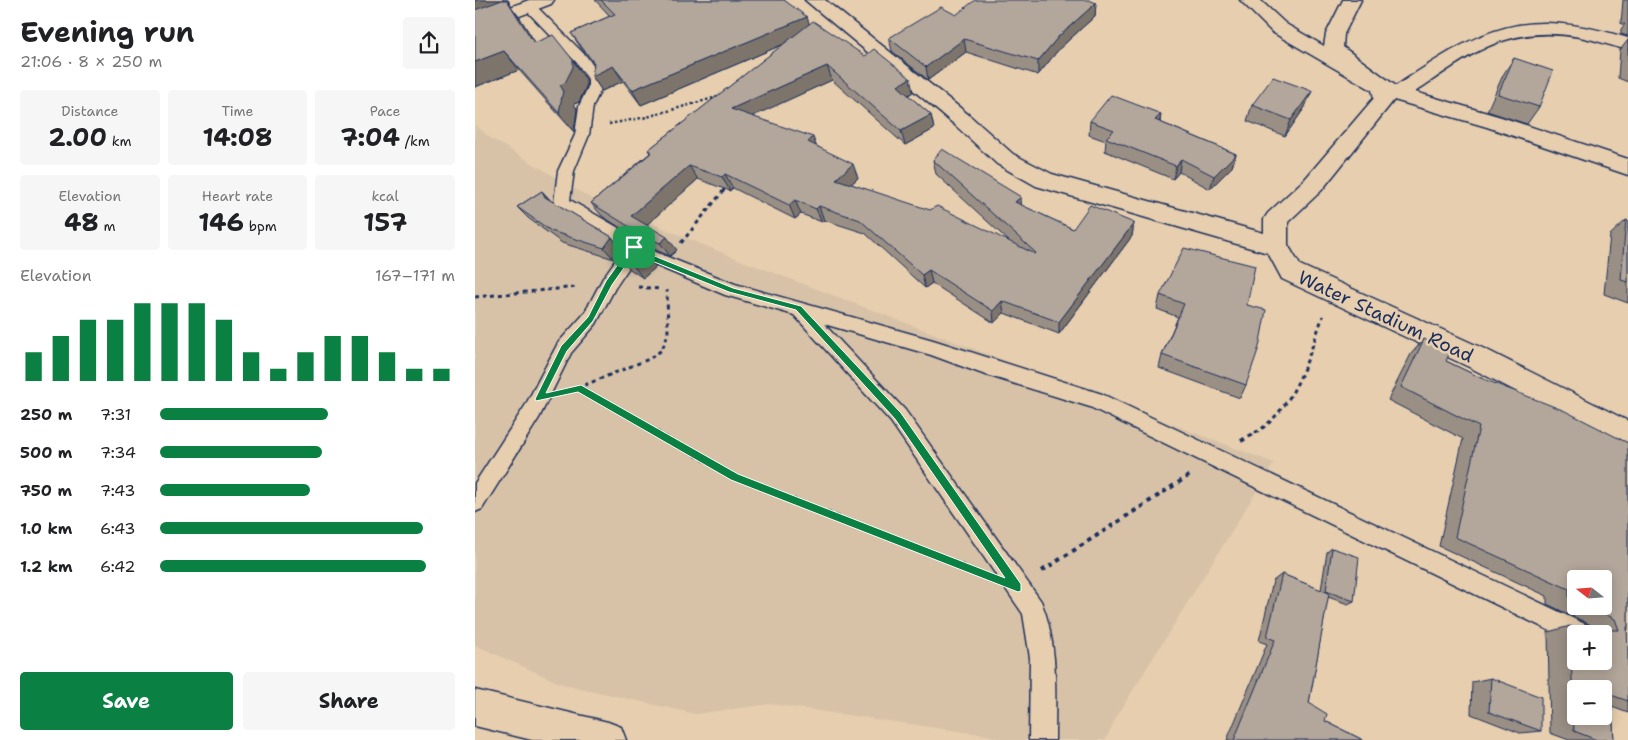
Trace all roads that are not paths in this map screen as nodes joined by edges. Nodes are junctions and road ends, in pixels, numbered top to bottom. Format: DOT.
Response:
graph roads {
  1 [pos="814,0"];
  2 [pos="1249,0"];
  3 [pos="1352,0"];
  4 [pos="537,3"];
  5 [pos="475,27"];
  6 [pos="1628,44"];
  7 [pos="1390,90"];
  8 [pos="1628,167"];
  9 [pos="1276,246"];
  10 [pos="634,247"];
  11 [pos="798,308"];
  12 [pos="1628,436"];
  13 [pos="475,502"];
  14 [pos="1567,627"];
  15 [pos="475,708"];
  16 [pos="608,740"];
  17 [pos="1042,740"];
  1 -- 9 [label="street"];
  2 -- 7 [label="street"];
  3 -- 7 [label="street"];
  4 -- 5 [label="street"];
  4 -- 10 [label="lane"];
  6 -- 7 [label="street"];
  7 -- 8 [label="street"];
  7 -- 9 [label="street, Water Stadium Road"];
  9 -- 12 [label="street, Water Stadium Road"];
  10 -- 11 [label="lane"];
  10 -- 13 [label="lane"];
  11 -- 14 [label="lane"];
  11 -- 17 [label="lane"];
  15 -- 16 [label="street"];
}
